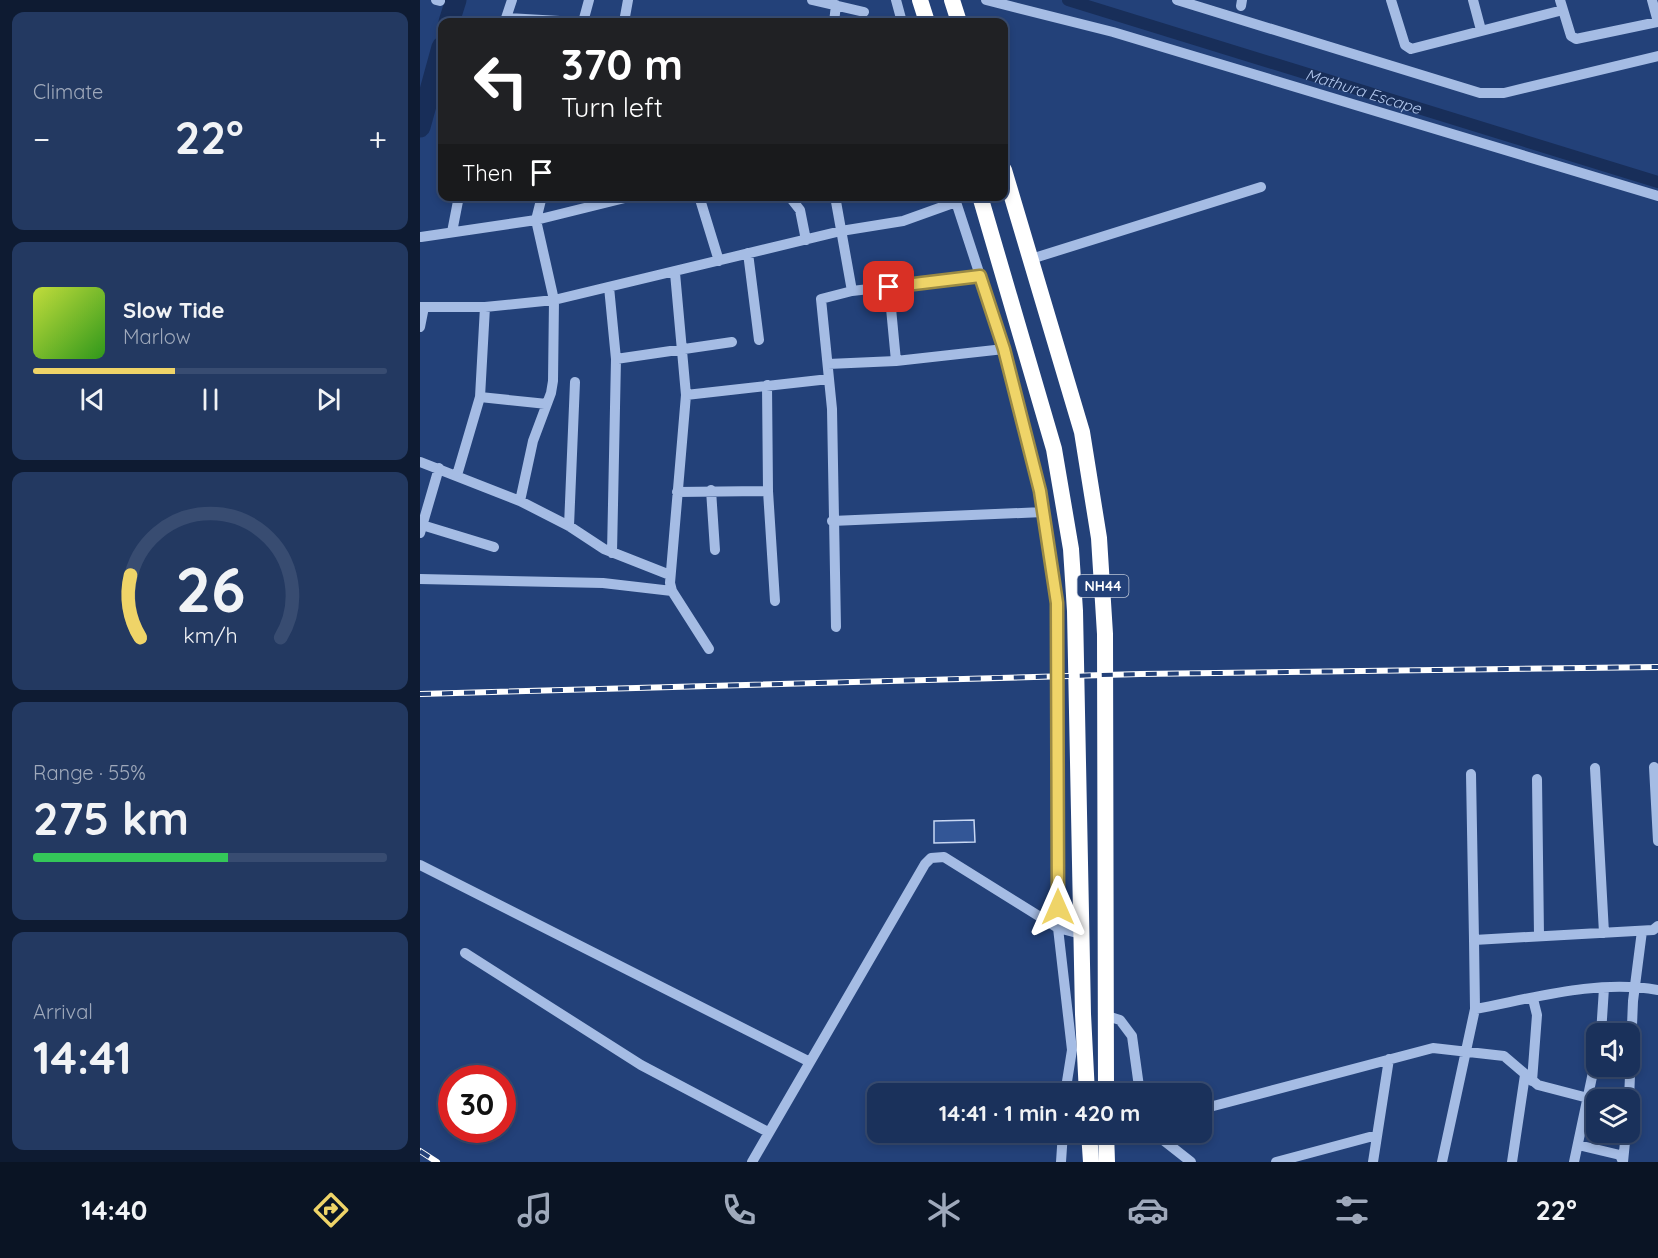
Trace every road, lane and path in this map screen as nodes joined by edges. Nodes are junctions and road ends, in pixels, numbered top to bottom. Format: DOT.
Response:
graph roads {
  1 [pos="512,0"];
  2 [pos="589,0"];
  3 [pos="628,0"];
  4 [pos="812,0"];
  5 [pos="896,0"];
  6 [pos="920,0"];
  7 [pos="952,0"];
  8 [pos="987,0"];
  9 [pos="1177,0"];
  10 [pos="1391,0"];
  11 [pos="1473,0"];
  12 [pos="1652,0"];
  13 [pos="836,5"];
  14 [pos="1562,5"];
  15 [pos="864,12"];
  16 [pos="507,18"];
  17 [pos="584,18"];
  18 [pos="625,18"];
  19 [pos="834,18"];
  20 [pos="901,18"];
  21 [pos="926,18"];
  22 [pos="958,18"];
  23 [pos="1658,22"];
  24 [pos="1481,30"];
  25 [pos="1658,56"];
  26 [pos="1008,183"];
  27 [pos="1261,188"];
  28 [pos="1658,196"];
  29 [pos="458,201"];
  30 [pos="541,201"];
  31 [pos="614,201"];
  32 [pos="701,201"];
  33 [pos="793,201"];
  34 [pos="836,201"];
  35 [pos="950,201"];
  36 [pos="956,201"];
  37 [pos="981,201"];
  38 [pos="536,220"];
  39 [pos="841,231"];
  40 [pos="452,232"];
  41 [pos="421,237"];
  42 [pos="806,240"];
  43 [pos="747,253"];
  44 [pos="1031,259"];
  45 [pos="719,261"];
  46 [pos="675,273"];
  47 [pos="980,276"];
  48 [pos="889,287"];
  49 [pos="609,288"];
  50 [pos="852,291"];
  51 [pos="554,300"];
  52 [pos="422,307"];
  53 [pos="485,307"];
  54 [pos="420,327"];
  55 [pos="759,340"];
  56 [pos="732,342"];
  57 [pos="1004,349"];
  58 [pos="682,351"];
  59 [pos="616,359"];
  60 [pos="896,362"];
  61 [pos="828,364"];
  62 [pos="829,379"];
  63 [pos="575,382"];
  64 [pos="767,385"];
  65 [pos="686,395"];
  66 [pos="480,397"];
  67 [pos="547,404"];
  68 [pos="420,462"];
  69 [pos="439,468"];
  70 [pos="457,475"];
  71 [pos="711,490"];
  72 [pos="768,491"];
  73 [pos="677,492"];
  74 [pos="520,501"];
  75 [pos="1043,512"];
  76 [pos="832,520"];
  77 [pos="569,526"];
  78 [pos="421,529"];
  79 [pos="494,547"];
  80 [pos="715,550"];
  81 [pos="612,553"];
  82 [pos="670,575"];
  83 [pos="420,579"];
  84 [pos="672,591"];
  85 [pos="775,601"];
  86 [pos="836,627"];
  87 [pos="709,649"];
  88 [pos="1654,767"];
  89 [pos="1595,768"];
  90 [pos="1471,774"];
  91 [pos="1537,779"];
  92 [pos="1658,841"];
  93 [pos="420,865"];
  94 [pos="1658,926"];
  95 [pos="1058,928"];
  96 [pos="1642,931"];
  97 [pos="1604,933"];
  98 [pos="1081,934"];
  99 [pos="1539,936"];
  100 [pos="1474,940"];
  101 [pos="465,953"];
  102 [pos="1635,986"];
  103 [pos="1604,988"];
  104 [pos="1658,990"];
  105 [pos="1533,999"];
  106 [pos="1475,1010"];
  107 [pos="1104,1015"];
  108 [pos="1602,1023"];
  109 [pos="1467,1052"];
  110 [pos="1389,1059"];
  111 [pos="810,1062"];
  112 [pos="1529,1078"];
  113 [pos="1067,1083"];
  114 [pos="1087,1083"];
  115 [pos="1106,1083"];
  116 [pos="1138,1083"];
  117 [pos="1630,1089"];
  118 [pos="1586,1098"];
  119 [pos="1212,1106"];
  120 [pos="1586,1107"];
  121 [pos="768,1132"];
  122 [pos="1377,1135"];
  123 [pos="1062,1143"];
  124 [pos="1093,1143"];
  125 [pos="1103,1143"];
  126 [pos="1167,1143"];
  127 [pos="1625,1143"];
  128 [pos="1578,1145"];
  129 [pos="1099,1159"];
  130 [pos="752,1162"];
  131 [pos="1061,1162"];
  132 [pos="1191,1162"];
  133 [pos="1276,1162"];
  134 [pos="1372,1162"];
  135 [pos="1442,1162"];
  136 [pos="1512,1162"];
  137 [pos="1574,1162"];
  138 [pos="1624,1162"];
  139 [pos="1630,1162"];
  1 -- 16 [label="street"];
  2 -- 17 [label="street"];
  3 -- 18 [label="street"];
  4 -- 13 [label="street"];
  5 -- 20 [label="street"];
  6 -- 21 [label="highway"];
  7 -- 22 [label="highway"];
  8 -- 28 [label="street"];
  9 -- 25 [label="street"];
  10 -- 24 [label="street"];
  11 -- 24 [label="street"];
  12 -- 23 [label="street"];
  13 -- 15 [label="street"];
  13 -- 19 [label="street"];
  14 -- 23 [label="street"];
  14 -- 24 [label="street"];
  26 -- 44 [label="highway, NH44"];
  27 -- 44 [label="street"];
  29 -- 40 [label="street"];
  30 -- 38 [label="street"];
  31 -- 38 [label="street"];
  32 -- 45 [label="street"];
  33 -- 42 [label="street"];
  34 -- 39 [label="street"];
  35 -- 39 [label="street"];
  36 -- 47 [label="street"];
  37 -- 98 [label="highway, NH44"];
  38 -- 40 [label="street"];
  38 -- 51 [label="street"];
  39 -- 42 [label="street"];
  39 -- 50 [label="street"];
  40 -- 41 [label="street"];
  42 -- 43 [label="street"];
  43 -- 45 [label="street"];
  43 -- 55 [label="street"];
  44 -- 107 [label="highway, NH44"];
  45 -- 46 [label="street"];
  46 -- 49 [label="street"];
  46 -- 58 [label="street"];
  47 -- 48 [label="street"];
  47 -- 57 [label="street"];
  48 -- 50 [label="street"];
  48 -- 60 [label="street"];
  49 -- 51 [label="street"];
  49 -- 59 [label="street"];
  50 -- 61 [label="street"];
  51 -- 53 [label="street"];
  51 -- 67 [label="street"];
  52 -- 53 [label="street"];
  52 -- 54 [label="street"];
  53 -- 66 [label="street"];
  56 -- 58 [label="street"];
  57 -- 60 [label="street"];
  57 -- 75 [label="street"];
  58 -- 59 [label="street"];
  58 -- 65 [label="street"];
  59 -- 81 [label="street"];
  60 -- 61 [label="street"];
  61 -- 62 [label="street"];
  62 -- 64 [label="street"];
  62 -- 76 [label="street"];
  63 -- 77 [label="street"];
  64 -- 65 [label="street"];
  64 -- 72 [label="street"];
  65 -- 73 [label="street"];
  66 -- 67 [label="street"];
  66 -- 70 [label="street"];
  67 -- 74 [label="street"];
  68 -- 69 [label="street"];
  69 -- 70 [label="street"];
  69 -- 78 [label="street"];
  70 -- 74 [label="street"];
  71 -- 72 [label="street"];
  71 -- 73 [label="street"];
  71 -- 80 [label="street"];
  72 -- 85 [label="street"];
  73 -- 82 [label="street"];
  74 -- 77 [label="street"];
  75 -- 76 [label="street"];
  75 -- 95 [label="street"];
  76 -- 86 [label="street"];
  77 -- 81 [label="street"];
  78 -- 79 [label="street"];
  81 -- 82 [label="street"];
  82 -- 84 [label="street"];
  83 -- 84 [label="street"];
  84 -- 87 [label="street"];
  88 -- 92 [label="street"];
  89 -- 97 [label="street"];
  90 -- 100 [label="street"];
  91 -- 99 [label="street"];
  93 -- 111 [label="street"];
  94 -- 96 [label="street"];
  95 -- 98 [label="street"];
  95 -- 111 [label="street"];
  95 -- 113 [label="street"];
  96 -- 97 [label="street"];
  96 -- 102 [label="street"];
  97 -- 99 [label="street"];
  98 -- 114 [label="highway, NH44"];
  99 -- 100 [label="street"];
  100 -- 106 [label="street"];
  101 -- 121 [label="street"];
  102 -- 103 [label="street"];
  102 -- 104 [label="street"];
  102 -- 117 [label="street"];
  103 -- 105 [label="street"];
  103 -- 108 [label="street"];
  105 -- 106 [label="street"];
  105 -- 112 [label="street"];
  106 -- 109 [label="street"];
  107 -- 115 [label="highway, NH44"];
  107 -- 116 [label="street"];
  109 -- 110 [label="street"];
  109 -- 112 [label="street"];
  109 -- 135 [label="street"];
  110 -- 119 [label="street"];
  110 -- 122 [label="street"];
  111 -- 121 [label="street"];
  112 -- 118 [label="street"];
  112 -- 136 [label="street"];
  120 -- 128 [label="street"];
  121 -- 130 [label="street"];
  122 -- 133 [label="street"];
  122 -- 134 [label="street"];
  123 -- 131 [label="street"];
  124 -- 129 [label="highway"];
  125 -- 129 [label="highway"];
  126 -- 132 [label="street"];
  127 -- 128 [label="street"];
  128 -- 137 [label="street"];
  138 -- 139 [label="street"];
}
